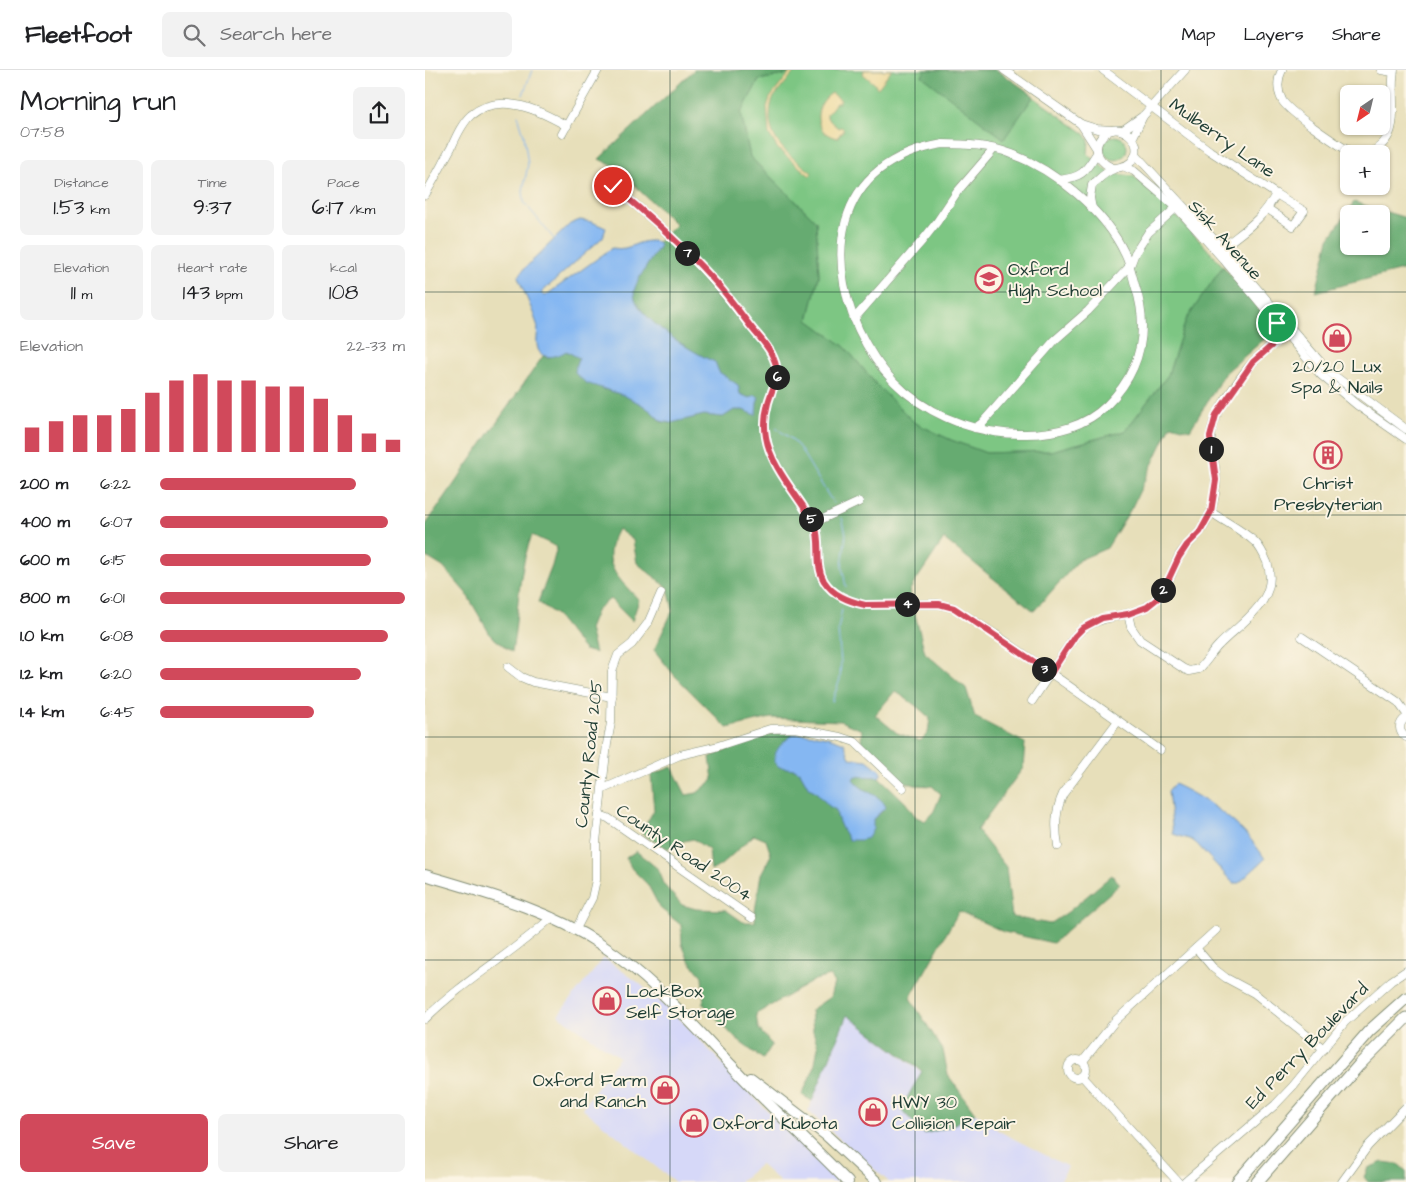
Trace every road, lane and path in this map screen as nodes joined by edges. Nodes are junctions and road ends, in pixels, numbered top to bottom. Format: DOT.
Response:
graph roads {
  1 [pos="598,70"];
  2 [pos="1004,70"];
  3 [pos="1103,70"];
  4 [pos="1185,70"];
  5 [pos="1281,70"];
  6 [pos="1381,70"];
  7 [pos="1393,71"];
  8 [pos="1151,106"];
  9 [pos="1143,116"];
  10 [pos="1081,124"];
  11 [pos="567,126"];
  12 [pos="1112,130"];
  13 [pos="1123,130"];
  14 [pos="562,134"];
  15 [pos="1133,137"];
  16 [pos="1340,145"];
  17 [pos="1381,145"];
  18 [pos="994,149"];
  19 [pos="1097,151"];
  20 [pos="1136,155"];
  21 [pos="1125,167"];
  22 [pos="1114,168"];
  23 [pos="1084,172"];
  24 [pos="1059,180"];
  25 [pos="1092,185"];
  26 [pos="613,186"];
  27 [pos="1072,190"];
  28 [pos="1276,194"];
  29 [pos="425,195"];
  30 [pos="1080,197"];
  31 [pos="1179,205"];
  32 [pos="1268,209"];
  33 [pos="1092,210"];
  34 [pos="1220,250"];
  35 [pos="1130,266"];
  36 [pos="847,300"];
  37 [pos="869,302"];
  38 [pos="854,319"];
  39 [pos="1288,331"];
  40 [pos="990,414"];
  41 [pos="975,428"];
  42 [pos="1406,429"];
  43 [pos="1001,433"];
  44 [pos="1406,439"];
  45 [pos="859,502"];
  46 [pos="1211,512"];
  47 [pos="814,523"];
  48 [pos="661,594"];
  49 [pos="1128,614"];
  50 [pos="1301,638"];
  51 [pos="508,667"];
  52 [pos="1051,673"];
  53 [pos="612,697"];
  54 [pos="1032,701"];
  55 [pos="1406,714"];
  56 [pos="1406,718"];
  57 [pos="1118,721"];
  58 [pos="1406,737"];
  59 [pos="1160,750"];
  60 [pos="903,788"];
  61 [pos="603,789"];
  62 [pos="599,815"];
  63 [pos="1058,846"];
  64 [pos="425,875"];
  65 [pos="552,917"];
  66 [pos="752,918"];
  67 [pos="575,929"];
  68 [pos="1216,930"];
  69 [pos="1196,948"];
  70 [pos="1406,971"];
  71 [pos="1406,998"];
  72 [pos="425,1018"];
  73 [pos="1406,1018"];
  74 [pos="709,1041"];
  75 [pos="1324,1049"];
  76 [pos="1083,1061"];
  77 [pos="1083,1077"];
  78 [pos="1406,1108"];
  79 [pos="812,1125"];
  80 [pos="802,1136"];
  81 [pos="1237,1181"];
  82 [pos="848,1182"];
  83 [pos="877,1182"];
  84 [pos="1178,1182"];
  85 [pos="1185,1182"];
  86 [pos="1257,1182"];
  87 [pos="1342,1182"];
  1 -- 11 [label="street"];
  2 -- 10 [label="street"];
  3 -- 8 [label="street, Mulberry Lane"];
  4 -- 8 [label="street"];
  5 -- 16 [label="street"];
  6 -- 7 [label="street"];
  7 -- 17 [label="street"];
  8 -- 9 [label="street"];
  8 -- 28 [label="street, Mulberry Lane"];
  9 -- 13 [label="street"];
  9 -- 15 [label="street"];
  10 -- 12 [label="street"];
  10 -- 19 [label="street"];
  11 -- 14 [label="street"];
  11 -- 29 [label="street"];
  12 -- 13 [label="street"];
  12 -- 19 [label="street"];
  13 -- 15 [label="street"];
  15 -- 20 [label="street"];
  18 -- 24 [label="street"];
  18 -- 36 [label="street"];
  18 -- 37 [label="street"];
  19 -- 22 [label="street"];
  19 -- 23 [label="street"];
  20 -- 21 [label="street"];
  20 -- 31 [label="street, Sisk Avenue"];
  21 -- 22 [label="street"];
  21 -- 31 [label="street, Sisk Avenue"];
  22 -- 25 [label="street"];
  23 -- 24 [label="street"];
  23 -- 27 [label="street"];
  24 -- 27 [label="street"];
  25 -- 30 [label="street"];
  25 -- 33 [label="street"];
  26 -- 47 [label="street"];
  27 -- 30 [label="street"];
  28 -- 32 [label="street, Mulberry Lane"];
  28 -- 32 [label="street, Mulberry Lane"];
  30 -- 33 [label="street"];
  31 -- 34 [label="street, Sisk Avenue"];
  31 -- 35 [label="street"];
  32 -- 34 [label="street, Mulberry Lane"];
  33 -- 35 [label="street"];
  34 -- 39 [label="street, Sisk Avenue"];
  35 -- 40 [label="street"];
  35 -- 43 [label="street"];
  36 -- 37 [label="street"];
  36 -- 38 [label="street"];
  37 -- 38 [label="street"];
  38 -- 41 [label="street"];
  39 -- 42 [label="street, Sisk Avenue"];
  39 -- 44 [label="street, Sisk Avenue"];
  39 -- 46 [label="street"];
  40 -- 41 [label="street"];
  40 -- 43 [label="street"];
  41 -- 43 [label="street"];
  45 -- 47 [label="street"];
  46 -- 49 [label="street"];
  46 -- 49 [label="street"];
  47 -- 52 [label="street"];
  48 -- 53 [label="street, County Road 205"];
  49 -- 52 [label="street"];
  50 -- 55 [label="street"];
  51 -- 53 [label="street"];
  52 -- 54 [label="street"];
  52 -- 57 [label="street"];
  53 -- 61 [label="street, County Road 205"];
  56 -- 58 [label="street"];
  57 -- 59 [label="street"];
  57 -- 63 [label="street"];
  60 -- 61 [label="street"];
  61 -- 62 [label="street, County Road 205"];
  62 -- 66 [label="street, County Road 2004"];
  62 -- 67 [label="street, County Road 205"];
  64 -- 65 [label="main road"];
  65 -- 67 [label="main road"];
  65 -- 72 [label="street"];
  67 -- 74 [label="main road"];
  68 -- 69 [label="street"];
  69 -- 75 [label="street"];
  69 -- 76 [label="street"];
  70 -- 75 [label="street, Ed Perry Boulevard"];
  71 -- 81 [label="highway"];
  73 -- 86 [label="highway"];
  74 -- 79 [label="main road"];
  74 -- 80 [label="main road"];
  75 -- 85 [label="street, Ed Perry Boulevard"];
  76 -- 77 [label="street"];
  76 -- 77 [label="street"];
  77 -- 84 [label="street"];
  78 -- 87 [label="street"];
  79 -- 80 [label="main road"];
  79 -- 83 [label="main road"];
  80 -- 82 [label="main road"];
}
